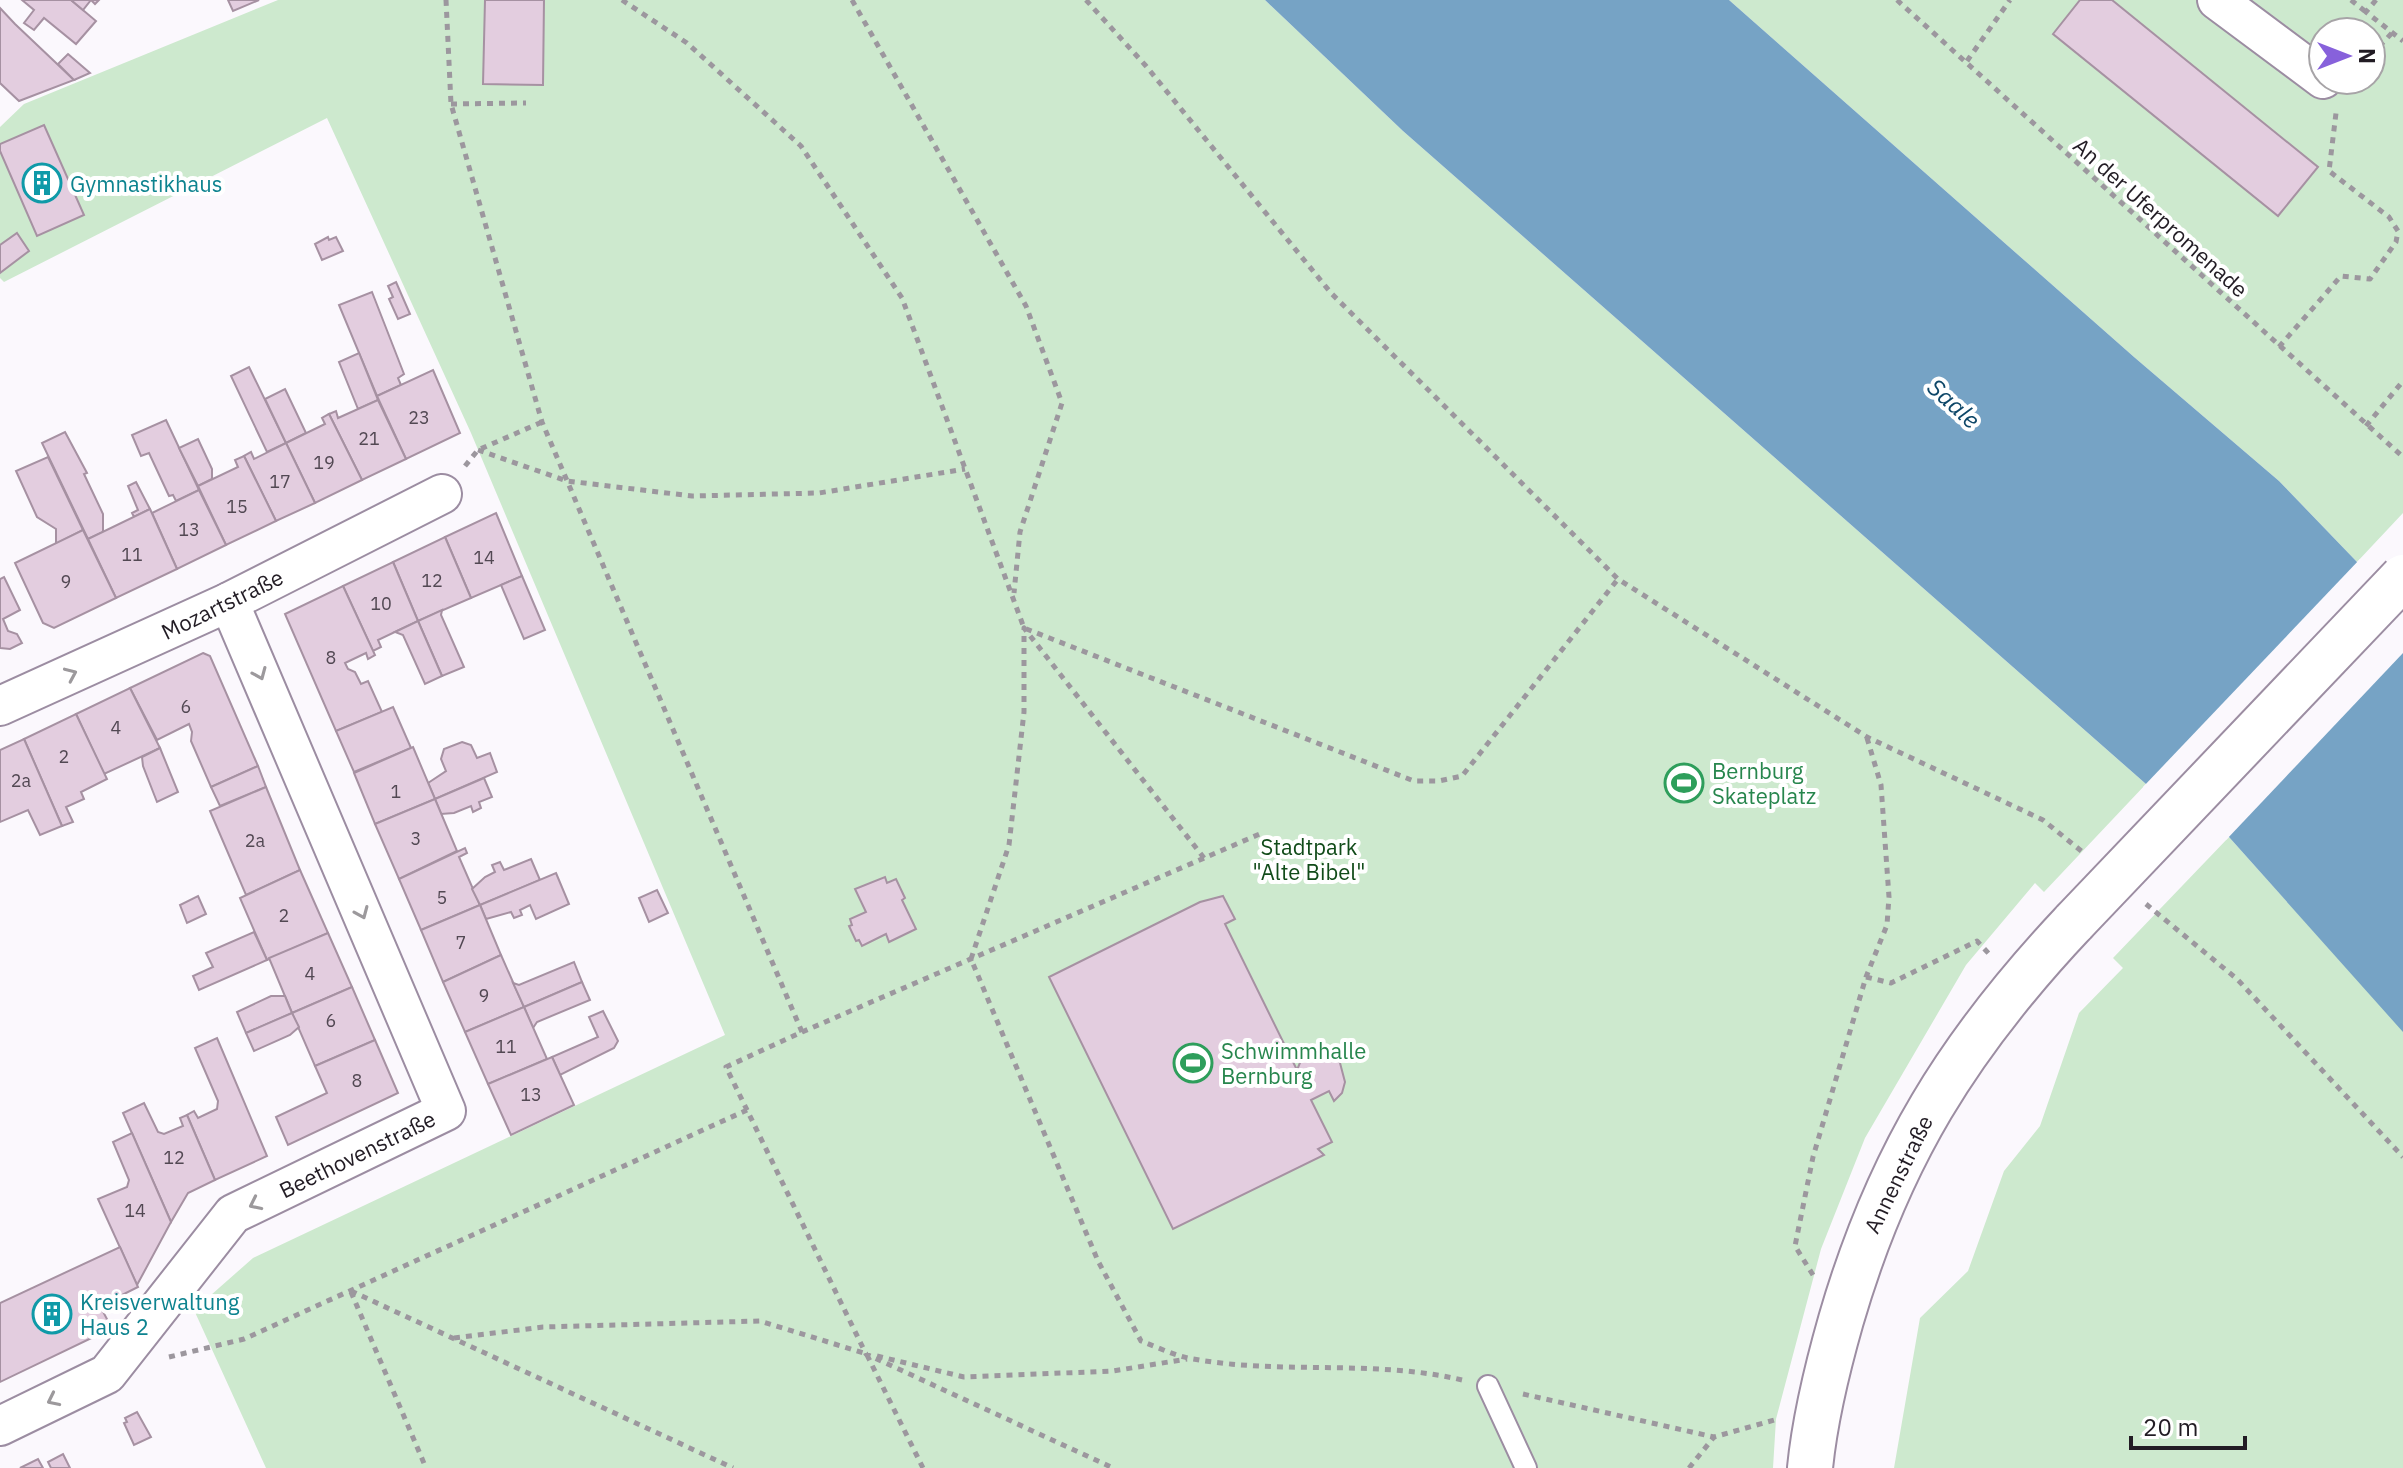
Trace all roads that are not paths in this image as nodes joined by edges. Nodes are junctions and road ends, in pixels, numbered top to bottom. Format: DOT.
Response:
graph roads {
  1 [pos="2217,0"];
  2 [pos="2307,67"];
  3 [pos="442,494"];
  4 [pos="2403,577"];
  5 [pos="229,602"];
  6 [pos="0,706"];
  7 [pos="1488,1386"];
  8 [pos="0,1426"];
  9 [pos="1526,1468"];
  10 [pos="1810,1468"];
  1 -- 2 [label="street"];
  3 -- 5 [label="street, Mozartstraße"];
  4 -- 10 [label="main road, Annenstraße, bridge"];
  6 -- 5 [label="street, Mozartstraße, one-way"];
  5 -- 8 [label="street, Beethovenstraße, one-way"];
  7 -- 9 [label="lane"];
}
